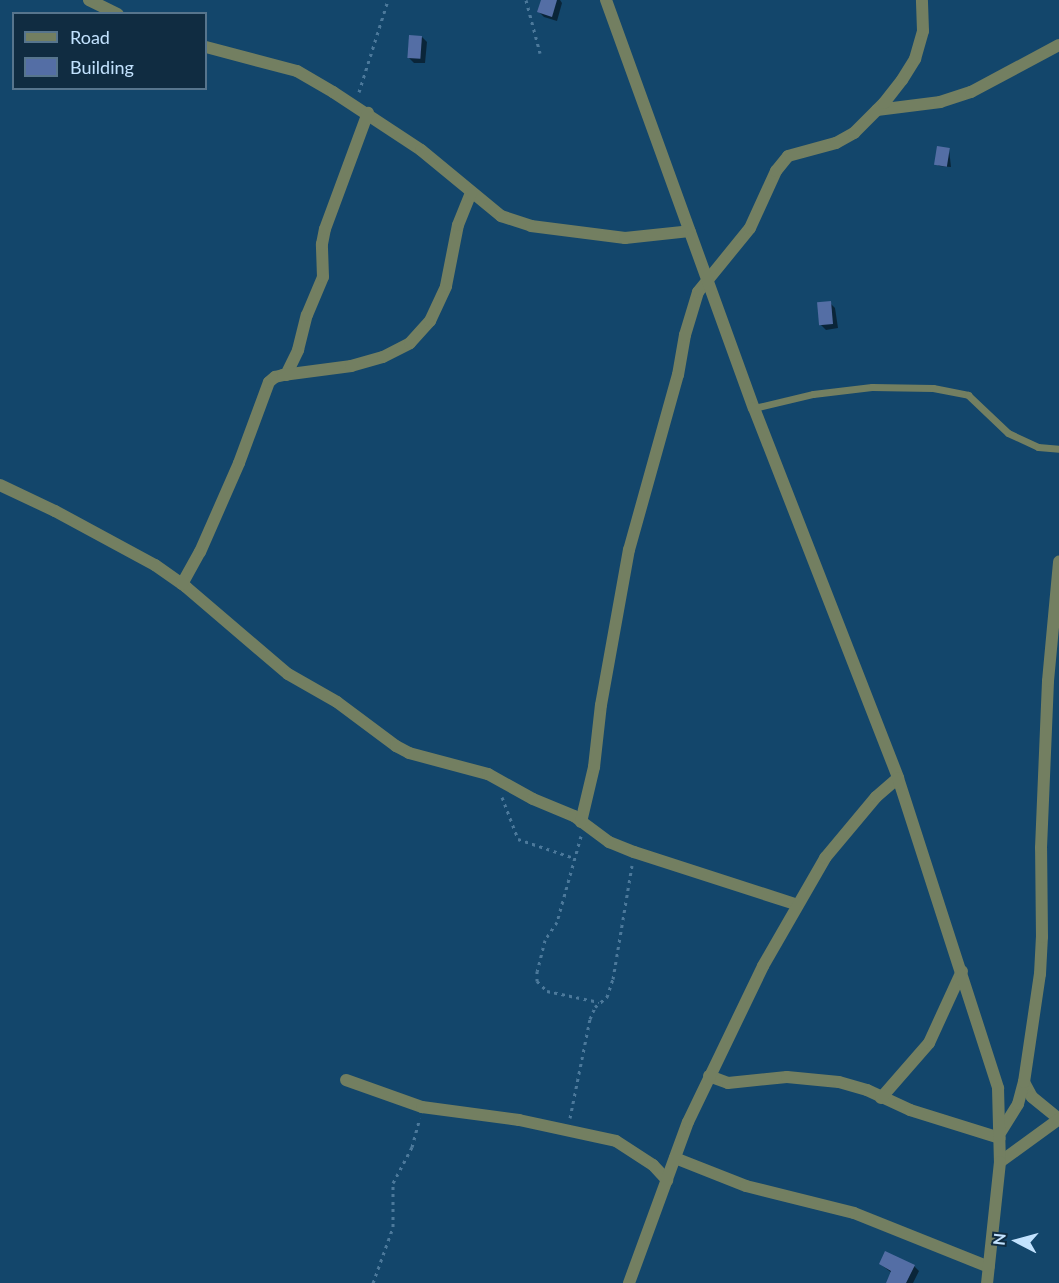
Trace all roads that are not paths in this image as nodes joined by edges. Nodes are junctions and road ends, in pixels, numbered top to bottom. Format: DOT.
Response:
graph roads {
  1 [pos="89,0"];
  2 [pos="606,0"];
  3 [pos="922,0"];
  4 [pos="114,12"];
  5 [pos="1059,45"];
  6 [pos="207,47"];
  7 [pos="877,110"];
  8 [pos="368,113"];
  9 [pos="471,192"];
  10 [pos="690,231"];
  11 [pos="708,279"];
  12 [pos="286,375"];
  13 [pos="754,408"];
  14 [pos="1059,449"];
  15 [pos="0,485"];
  16 [pos="1059,562"];
  17 [pos="182,584"];
  18 [pos="898,778"];
  19 [pos="583,824"];
  20 [pos="798,905"];
  21 [pos="962,972"];
  22 [pos="710,1076"];
  23 [pos="346,1080"];
  24 [pos="1024,1082"];
  25 [pos="880,1098"];
  26 [pos="1059,1119"];
  27 [pos="1000,1136"];
  28 [pos="675,1158"];
  29 [pos="1000,1162"];
  30 [pos="667,1180"];
  31 [pos="989,1267"];
  32 [pos="629,1283"];
  33 [pos="987,1283"];
  1 -- 4 [label="street"];
  2 -- 10 [label="street"];
  3 -- 7 [label="street"];
  5 -- 7 [label="street"];
  6 -- 8 [label="street"];
  7 -- 11 [label="street"];
  8 -- 9 [label="street"];
  8 -- 12 [label="street"];
  9 -- 10 [label="street"];
  9 -- 12 [label="street"];
  10 -- 11 [label="street"];
  11 -- 13 [label="street"];
  11 -- 19 [label="street"];
  12 -- 17 [label="street"];
  13 -- 14 [label="lane"];
  13 -- 18 [label="street"];
  15 -- 17 [label="street"];
  16 -- 24 [label="street"];
  17 -- 19 [label="street"];
  18 -- 20 [label="street"];
  18 -- 21 [label="street"];
  19 -- 20 [label="street"];
  20 -- 22 [label="street"];
  21 -- 25 [label="street"];
  21 -- 27 [label="street"];
  22 -- 25 [label="street"];
  22 -- 28 [label="street"];
  23 -- 30 [label="street"];
  24 -- 26 [label="street"];
  24 -- 27 [label="street"];
  25 -- 27 [label="street"];
  26 -- 29 [label="street"];
  27 -- 29 [label="street"];
  28 -- 30 [label="street"];
  28 -- 31 [label="street"];
  29 -- 31 [label="street"];
  30 -- 32 [label="street"];
  31 -- 33 [label="street"];
}
